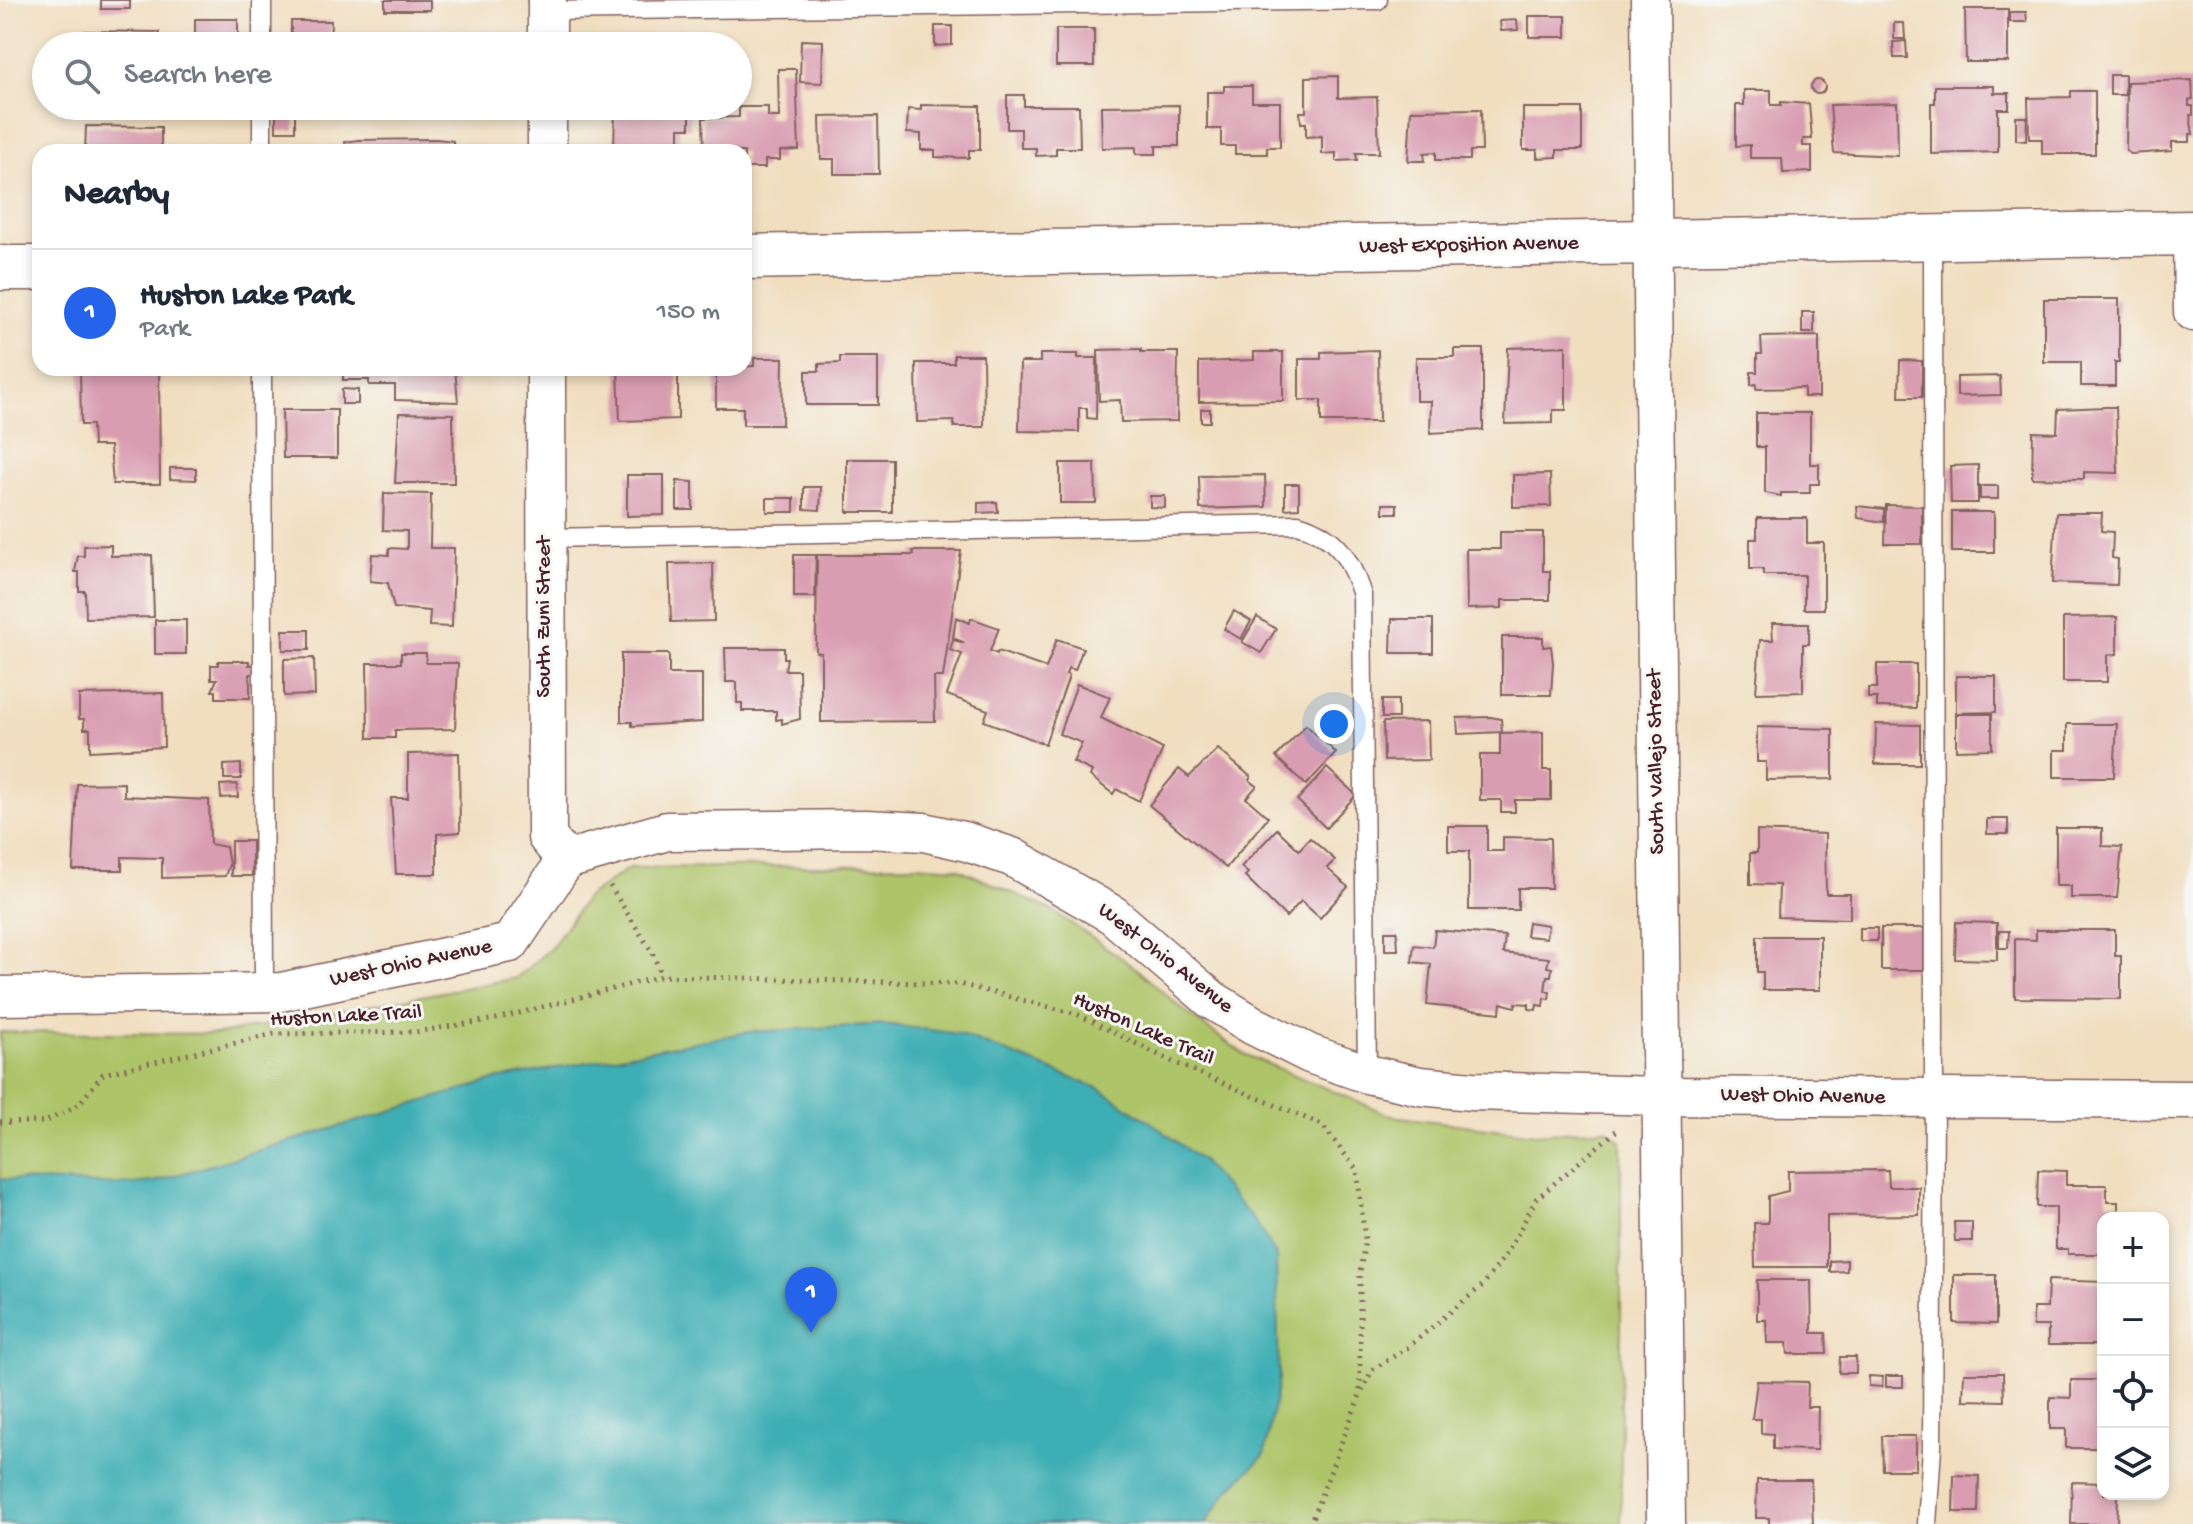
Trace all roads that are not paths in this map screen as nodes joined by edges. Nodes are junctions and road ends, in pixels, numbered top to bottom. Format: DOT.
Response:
graph roads {
  1 [pos="262,0"];
  2 [pos="1378,0"];
  3 [pos="1650,0"];
  4 [pos="547,19"];
  5 [pos="262,32"];
  6 [pos="262,120"];
  7 [pos="547,120"];
  8 [pos="262,144"];
  9 [pos="547,144"];
  10 [pos="2193,233"];
  11 [pos="1933,238"];
  12 [pos="1650,244"];
  13 [pos="752,257"];
  14 [pos="0,268"];
  15 [pos="32,268"];
  16 [pos="2193,312"];
  17 [pos="262,376"];
  18 [pos="546,376"];
  19 [pos="545,538"];
  20 [pos="566,860"];
  21 [pos="264,992"];
  22 [pos="0,996"];
  23 [pos="1367,1074"];
  24 [pos="1661,1096"];
  25 [pos="1934,1098"];
  26 [pos="2193,1100"];
  27 [pos="1666,1524"];
  28 [pos="1927,1524"];
  1 -- 5 [label="lane"];
  2 -- 4 [label="lane"];
  3 -- 12 [label="street, South Vallejo Street"];
  6 -- 8 [label="lane"];
  7 -- 9 [label="street"];
  10 -- 11 [label="street, West Exposition Avenue"];
  10 -- 16 [label="street"];
  11 -- 12 [label="street, West Exposition Avenue"];
  11 -- 25 [label="lane"];
  12 -- 13 [label="street, West Exposition Avenue"];
  12 -- 24 [label="street, South Vallejo Street"];
  14 -- 15 [label="street"];
  17 -- 21 [label="lane"];
  18 -- 19 [label="street, South Zuni Street"];
  19 -- 20 [label="street, South Zuni Street"];
  19 -- 23 [label="lane"];
  20 -- 21 [label="street, West Ohio Avenue"];
  20 -- 23 [label="street, West Ohio Avenue"];
  21 -- 22 [label="street, West Ohio Avenue"];
  23 -- 24 [label="street, West Ohio Avenue"];
  24 -- 25 [label="street, West Ohio Avenue"];
  24 -- 27 [label="street, South Vallejo Street"];
  25 -- 26 [label="street, West Ohio Avenue"];
  25 -- 28 [label="lane"];
}
